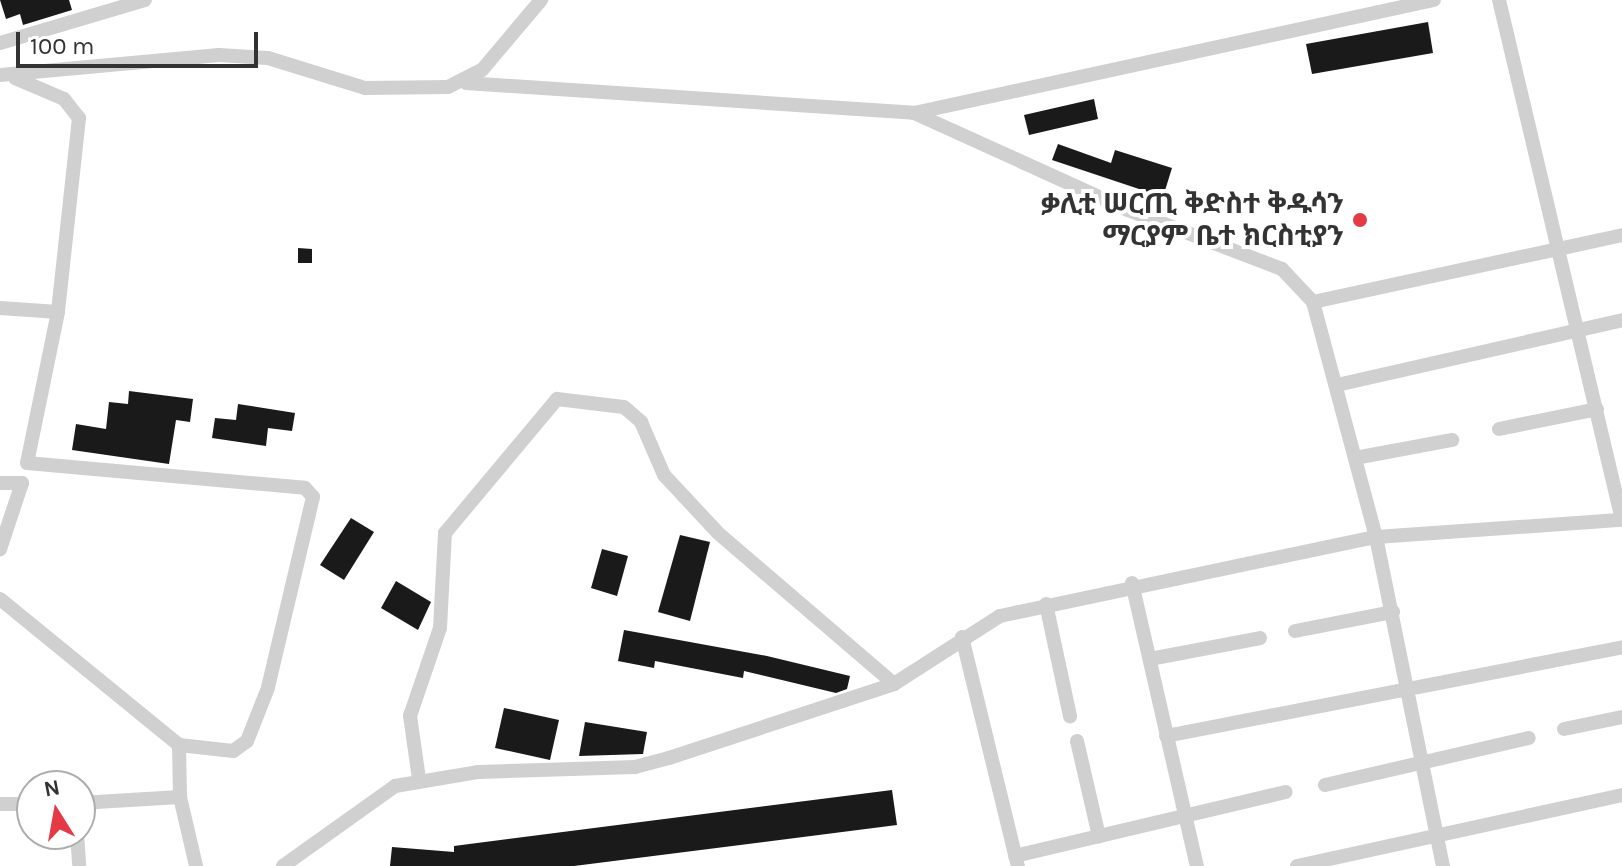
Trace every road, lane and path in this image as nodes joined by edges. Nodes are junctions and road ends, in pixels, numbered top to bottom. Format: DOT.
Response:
graph roads {
  1 [pos="145,0"];
  2 [pos="541,0"];
  3 [pos="1434,0"];
  4 [pos="1499,0"];
  5 [pos="0,43"];
  6 [pos="0,75"];
  7 [pos="15,78"];
  8 [pos="466,83"];
  9 [pos="914,113"];
  10 [pos="1622,235"];
  11 [pos="1557,248"];
  12 [pos="1313,302"];
  13 [pos="0,308"];
  14 [pos="58,312"];
  15 [pos="1622,320"];
  16 [pos="1579,327"];
  17 [pos="1337,385"];
  18 [pos="1597,409"];
  19 [pos="1499,429"];
  20 [pos="1452,440"];
  21 [pos="1355,458"];
  22 [pos="27,463"];
  23 [pos="0,483"];
  24 [pos="22,483"];
  25 [pos="1622,520"];
  26 [pos="1376,537"];
  27 [pos="0,549"];
  28 [pos="1132,583"];
  29 [pos="0,599"];
  30 [pos="1046,604"];
  31 [pos="1393,612"];
  32 [pos="1295,631"];
  33 [pos="962,637"];
  34 [pos="1260,638"];
  35 [pos="1622,647"];
  36 [pos="1150,659"];
  37 [pos="894,684"];
  38 [pos="1407,688"];
  39 [pos="1070,716"];
  40 [pos="1622,717"];
  41 [pos="1564,729"];
  42 [pos="1166,736"];
  43 [pos="1529,738"];
  44 [pos="1077,741"];
  45 [pos="179,745"];
  46 [pos="1422,760"];
  47 [pos="419,779"];
  48 [pos="1325,785"];
  49 [pos="1286,792"];
  50 [pos="1622,795"];
  51 [pos="180,797"];
  52 [pos="96,802"];
  53 [pos="1186,815"];
  54 [pos="1099,836"];
  55 [pos="1436,836"];
  56 [pos="1016,861"];
  57 [pos="196,866"];
  58 [pos="283,866"];
  59 [pos="1197,866"];
  60 [pos="1297,866"];
  61 [pos="1443,866"];
  1 -- 5 [label="street"];
  2 -- 8 [label="street"];
  3 -- 9 [label="street"];
  4 -- 11 [label="street"];
  6 -- 7 [label="street"];
  7 -- 8 [label="street"];
  7 -- 14 [label="street"];
  8 -- 9 [label="street"];
  9 -- 12 [label="street"];
  10 -- 11 [label="street"];
  11 -- 12 [label="street"];
  11 -- 16 [label="street"];
  12 -- 17 [label="street"];
  13 -- 14 [label="street"];
  14 -- 22 [label="street"];
  15 -- 16 [label="street"];
  16 -- 17 [label="street"];
  16 -- 18 [label="street"];
  17 -- 21 [label="street"];
  18 -- 19 [label="street"];
  18 -- 25 [label="street"];
  20 -- 21 [label="street"];
  21 -- 26 [label="street"];
  22 -- 24 [label="street"];
  22 -- 45 [label="street"];
  23 -- 24 [label="street"];
  24 -- 27 [label="street"];
  25 -- 26 [label="street"];
  26 -- 28 [label="street"];
  26 -- 31 [label="street"];
  28 -- 30 [label="street"];
  28 -- 36 [label="street"];
  29 -- 45 [label="street"];
  30 -- 33 [label="street"];
  30 -- 39 [label="street"];
  31 -- 32 [label="street"];
  31 -- 38 [label="street"];
  33 -- 37 [label="street"];
  33 -- 56 [label="street"];
  34 -- 36 [label="street"];
  35 -- 38 [label="street"];
  36 -- 42 [label="street"];
  37 -- 47 [label="street"];
  37 -- 47 [label="street"];
  38 -- 42 [label="street"];
  38 -- 46 [label="street"];
  40 -- 41 [label="street"];
  42 -- 53 [label="street"];
  43 -- 46 [label="street"];
  44 -- 54 [label="street"];
  45 -- 51 [label="street"];
  46 -- 48 [label="street"];
  46 -- 55 [label="street"];
  47 -- 58 [label="street"];
  49 -- 53 [label="street"];
  50 -- 55 [label="street"];
  51 -- 52 [label="street"];
  51 -- 57 [label="street"];
  53 -- 54 [label="street"];
  53 -- 59 [label="street"];
  54 -- 56 [label="street"];
  55 -- 60 [label="street"];
  55 -- 61 [label="street"];
}
